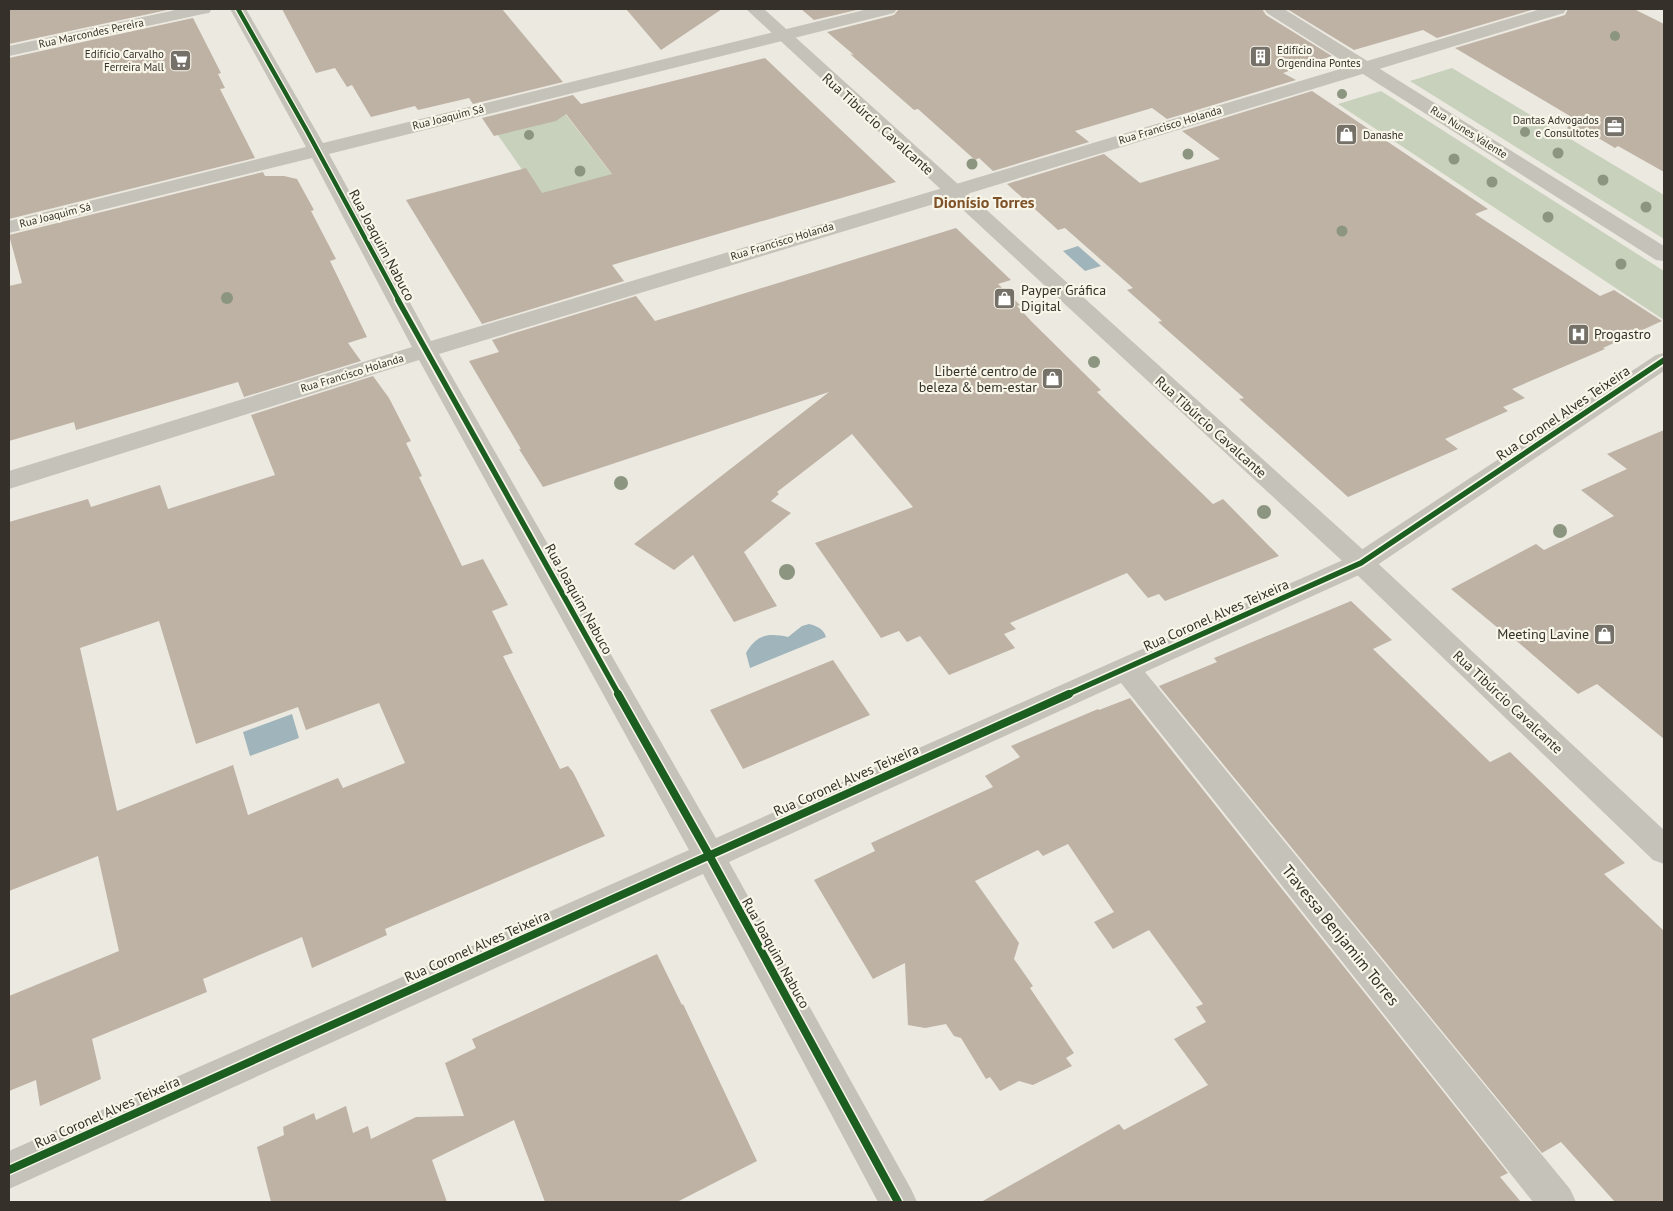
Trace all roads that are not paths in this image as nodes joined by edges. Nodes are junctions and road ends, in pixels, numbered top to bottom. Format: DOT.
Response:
graph roads {
  1 [pos="203,9"];
  2 [pos="238,9"];
  3 [pos="754,9"];
  4 [pos="888,9"];
  5 [pos="1273,9"];
  6 [pos="1558,9"];
  7 [pos="781,36"];
  8 [pos="9,50"];
  9 [pos="1365,67"];
  10 [pos="316,150"];
  11 [pos="951,190"];
  12 [pos="9,227"];
  13 [pos="1664,255"];
  14 [pos="425,350"];
  15 [pos="1664,360"];
  16 [pos="9,480"];
  17 [pos="1361,564"];
  18 [pos="1126,669"];
  19 [pos="1664,850"];
  20 [pos="709,855"];
  21 [pos="9,1170"];
  22 [pos="898,1202"];
  23 [pos="1557,1202"];
  1 -- 8 [label="street, Rua Marcondes Pereira"];
  2 -- 10 [label="street, Rua Joaquim Nabuco"];
  3 -- 7 [label="street, Rua Tibúrcio Cavalcante"];
  4 -- 7 [label="street, Rua Joaquim Sá"];
  5 -- 9 [label="street, Rua Nunes Valente"];
  6 -- 9 [label="street, Rua Francisco Holanda"];
  7 -- 10 [label="street, Rua Joaquim Sá"];
  7 -- 11 [label="street, Rua Tibúrcio Cavalcante"];
  9 -- 11 [label="street, Rua Francisco Holanda"];
  9 -- 13 [label="street, Rua Nunes Valente"];
  10 -- 12 [label="street, Rua Joaquim Sá"];
  10 -- 14 [label="street, Rua Joaquim Nabuco"];
  11 -- 14 [label="street, Rua Francisco Holanda"];
  11 -- 17 [label="street, Rua Tibúrcio Cavalcante"];
  14 -- 16 [label="street, Rua Francisco Holanda"];
  14 -- 20 [label="street, Rua Joaquim Nabuco"];
  15 -- 17 [label="street, Rua Coronel Alves Teixeira"];
  17 -- 18 [label="street, Rua Coronel Alves Teixeira"];
  17 -- 19 [label="street, Rua Tibúrcio Cavalcante"];
  18 -- 20 [label="street, Rua Coronel Alves Teixeira"];
  18 -- 23 [label="street, Travessa Benjamim Torres"];
  20 -- 21 [label="street, Rua Coronel Alves Teixeira"];
  20 -- 22 [label="street, Rua Joaquim Nabuco"];
}
